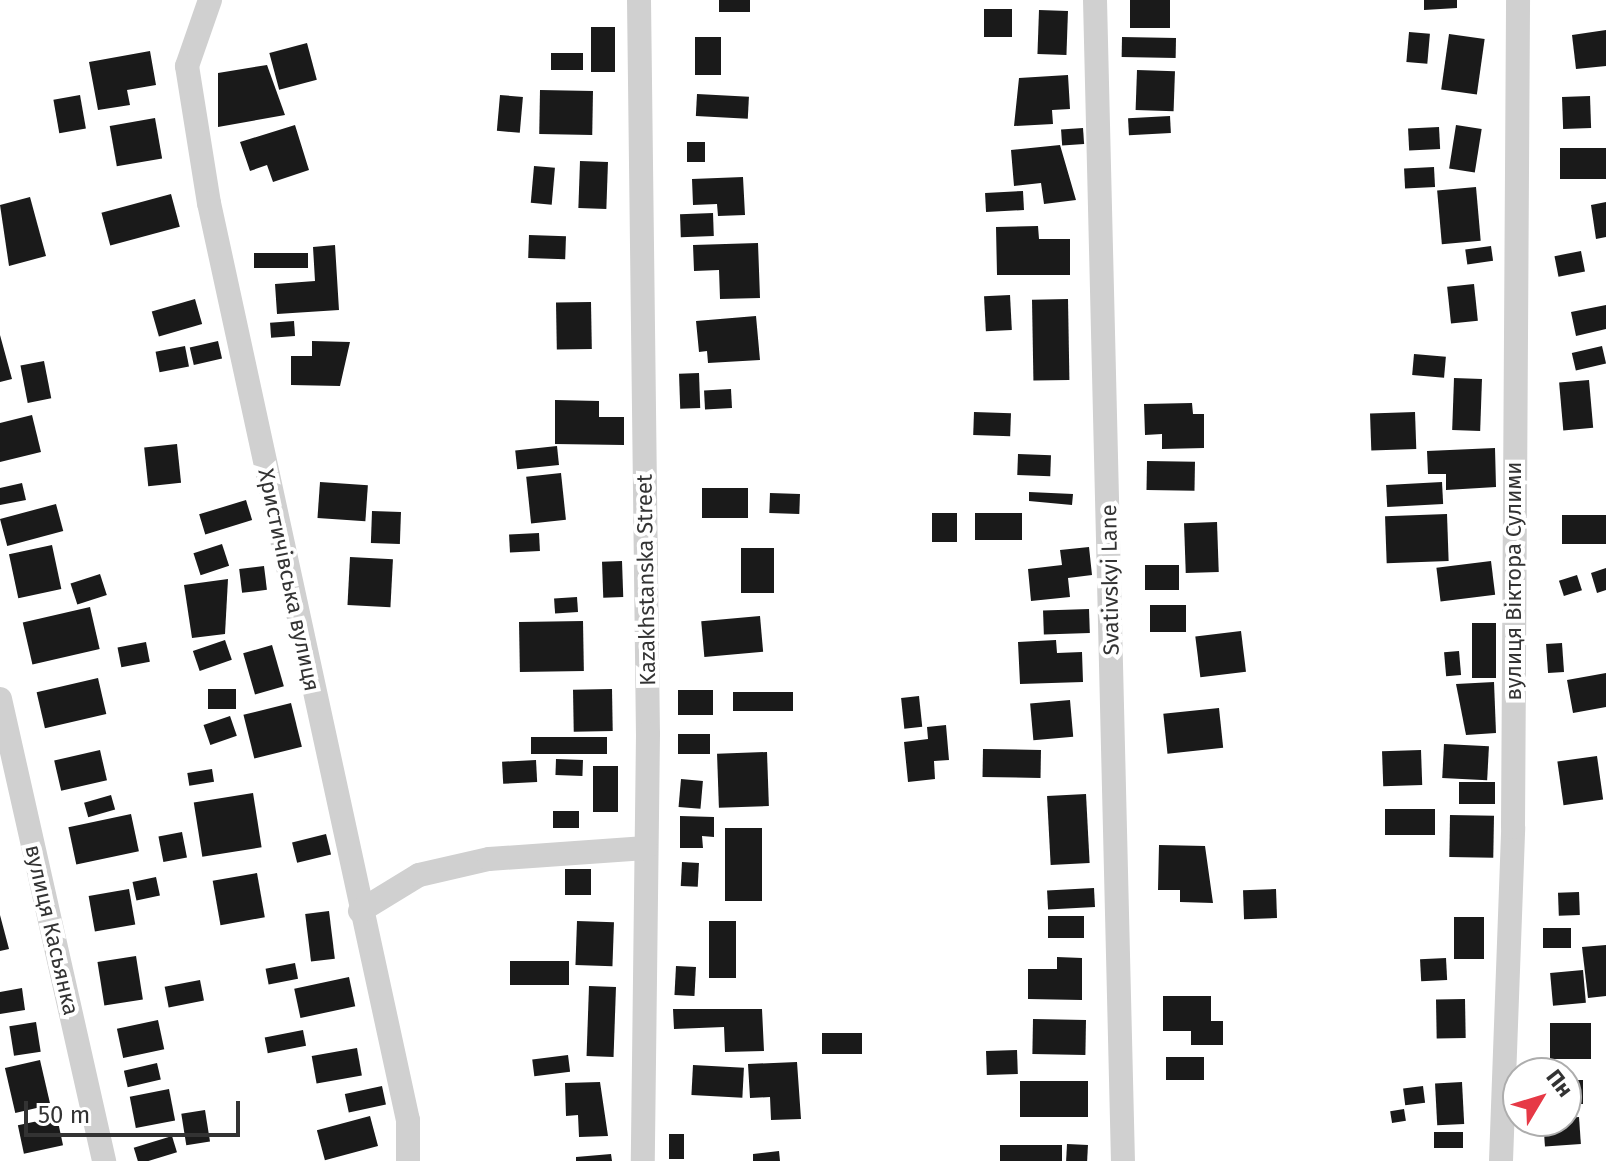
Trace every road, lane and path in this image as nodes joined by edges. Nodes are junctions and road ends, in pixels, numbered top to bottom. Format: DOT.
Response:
graph roads {
  1 [pos="210,0"];
  2 [pos="639,0"];
  3 [pos="1095,0"];
  4 [pos="1518,0"];
  5 [pos="0,699"];
  6 [pos="646,848"];
  7 [pos="360,911"];
  8 [pos="104,1161"];
  9 [pos="408,1161"];
  10 [pos="643,1161"];
  11 [pos="1123,1161"];
  12 [pos="1501,1161"];
  1 -- 7 [label="street, Христичівська вулиця"];
  2 -- 6 [label="street, Kazakhstanska Street"];
  3 -- 11 [label="street, Svativskyi Lane"];
  4 -- 12 [label="street, вулиця Віктора Сулими"];
  5 -- 8 [label="street, вулиця Касьянка"];
  6 -- 7 [label="street"];
  6 -- 10 [label="street, Kazakhstanska Street"];
  7 -- 9 [label="street, Христичівська вулиця"];
}
